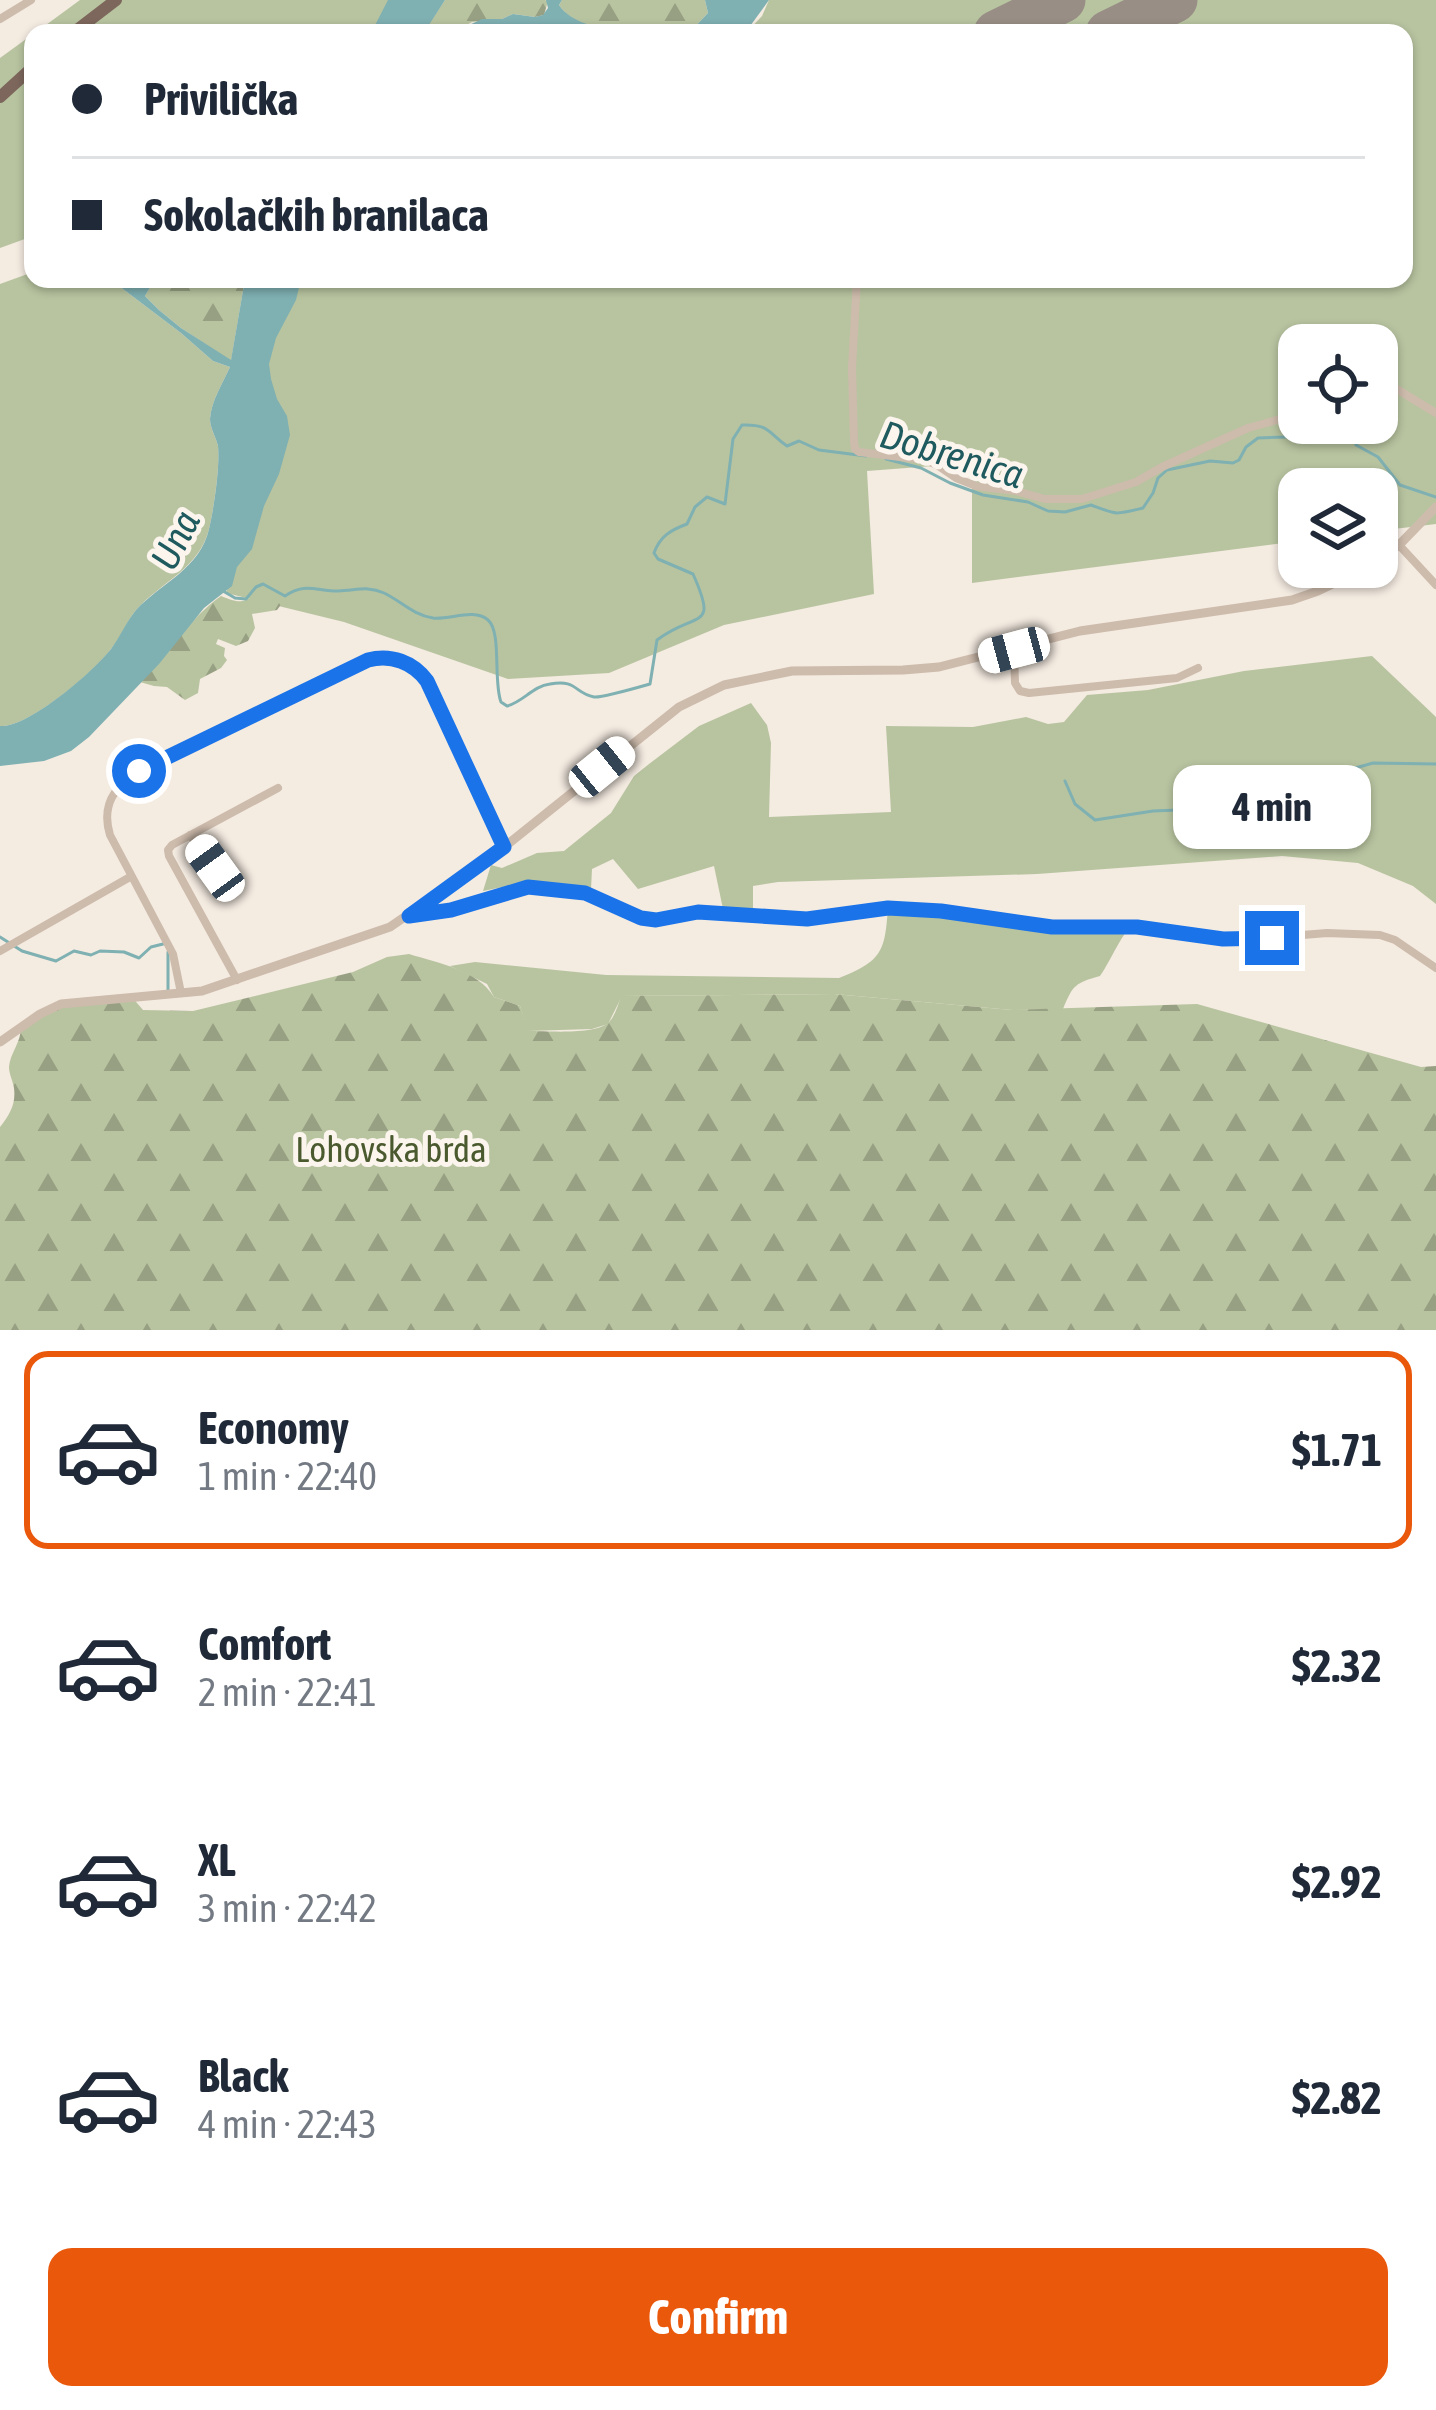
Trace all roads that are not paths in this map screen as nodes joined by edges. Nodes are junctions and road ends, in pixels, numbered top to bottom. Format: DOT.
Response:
graph roads {
  1 [pos="32,0"];
  2 [pos="116,0"];
  3 [pos="0,19"];
  4 [pos="85,24"];
  5 [pos="24,75"];
  6 [pos="0,97"];
  7 [pos="856,288"];
  8 [pos="1398,390"];
  9 [pos="1436,413"];
  10 [pos="1278,420"];
  11 [pos="1436,507"];
  12 [pos="1399,545"];
  13 [pos="1436,585"];
  14 [pos="1325,588"];
  15 [pos="1014,650"];
  16 [pos="1198,668"];
  17 [pos="278,788"];
  18 [pos="190,835"];
  19 [pos="504,847"];
  20 [pos="215,868"];
  21 [pos="130,877"];
  22 [pos="409,916"];
  23 [pos="0,951"];
  24 [pos="1436,968"];
  25 [pos="237,981"];
  26 [pos="182,994"];
  27 [pos="0,1041"];
  1 -- 3 [label="street"];
  2 -- 4 [label="main road"];
  5 -- 6 [label="main road"];
  7 -- 10 [label="street"];
  8 -- 9 [label="street"];
  11 -- 12 [label="street"];
  12 -- 13 [label="street"];
  14 -- 15 [label="street"];
  15 -- 16 [label="street"];
  15 -- 19 [label="street"];
  17 -- 18 [label="street"];
  18 -- 20 [label="street"];
  18 -- 25 [label="street"];
  19 -- 21 [label="street"];
  19 -- 22 [label="street"];
  21 -- 23 [label="street"];
  21 -- 26 [label="street"];
  22 -- 24 [label="street"];
  22 -- 25 [label="street"];
  25 -- 26 [label="street"];
  26 -- 27 [label="street"];
}
